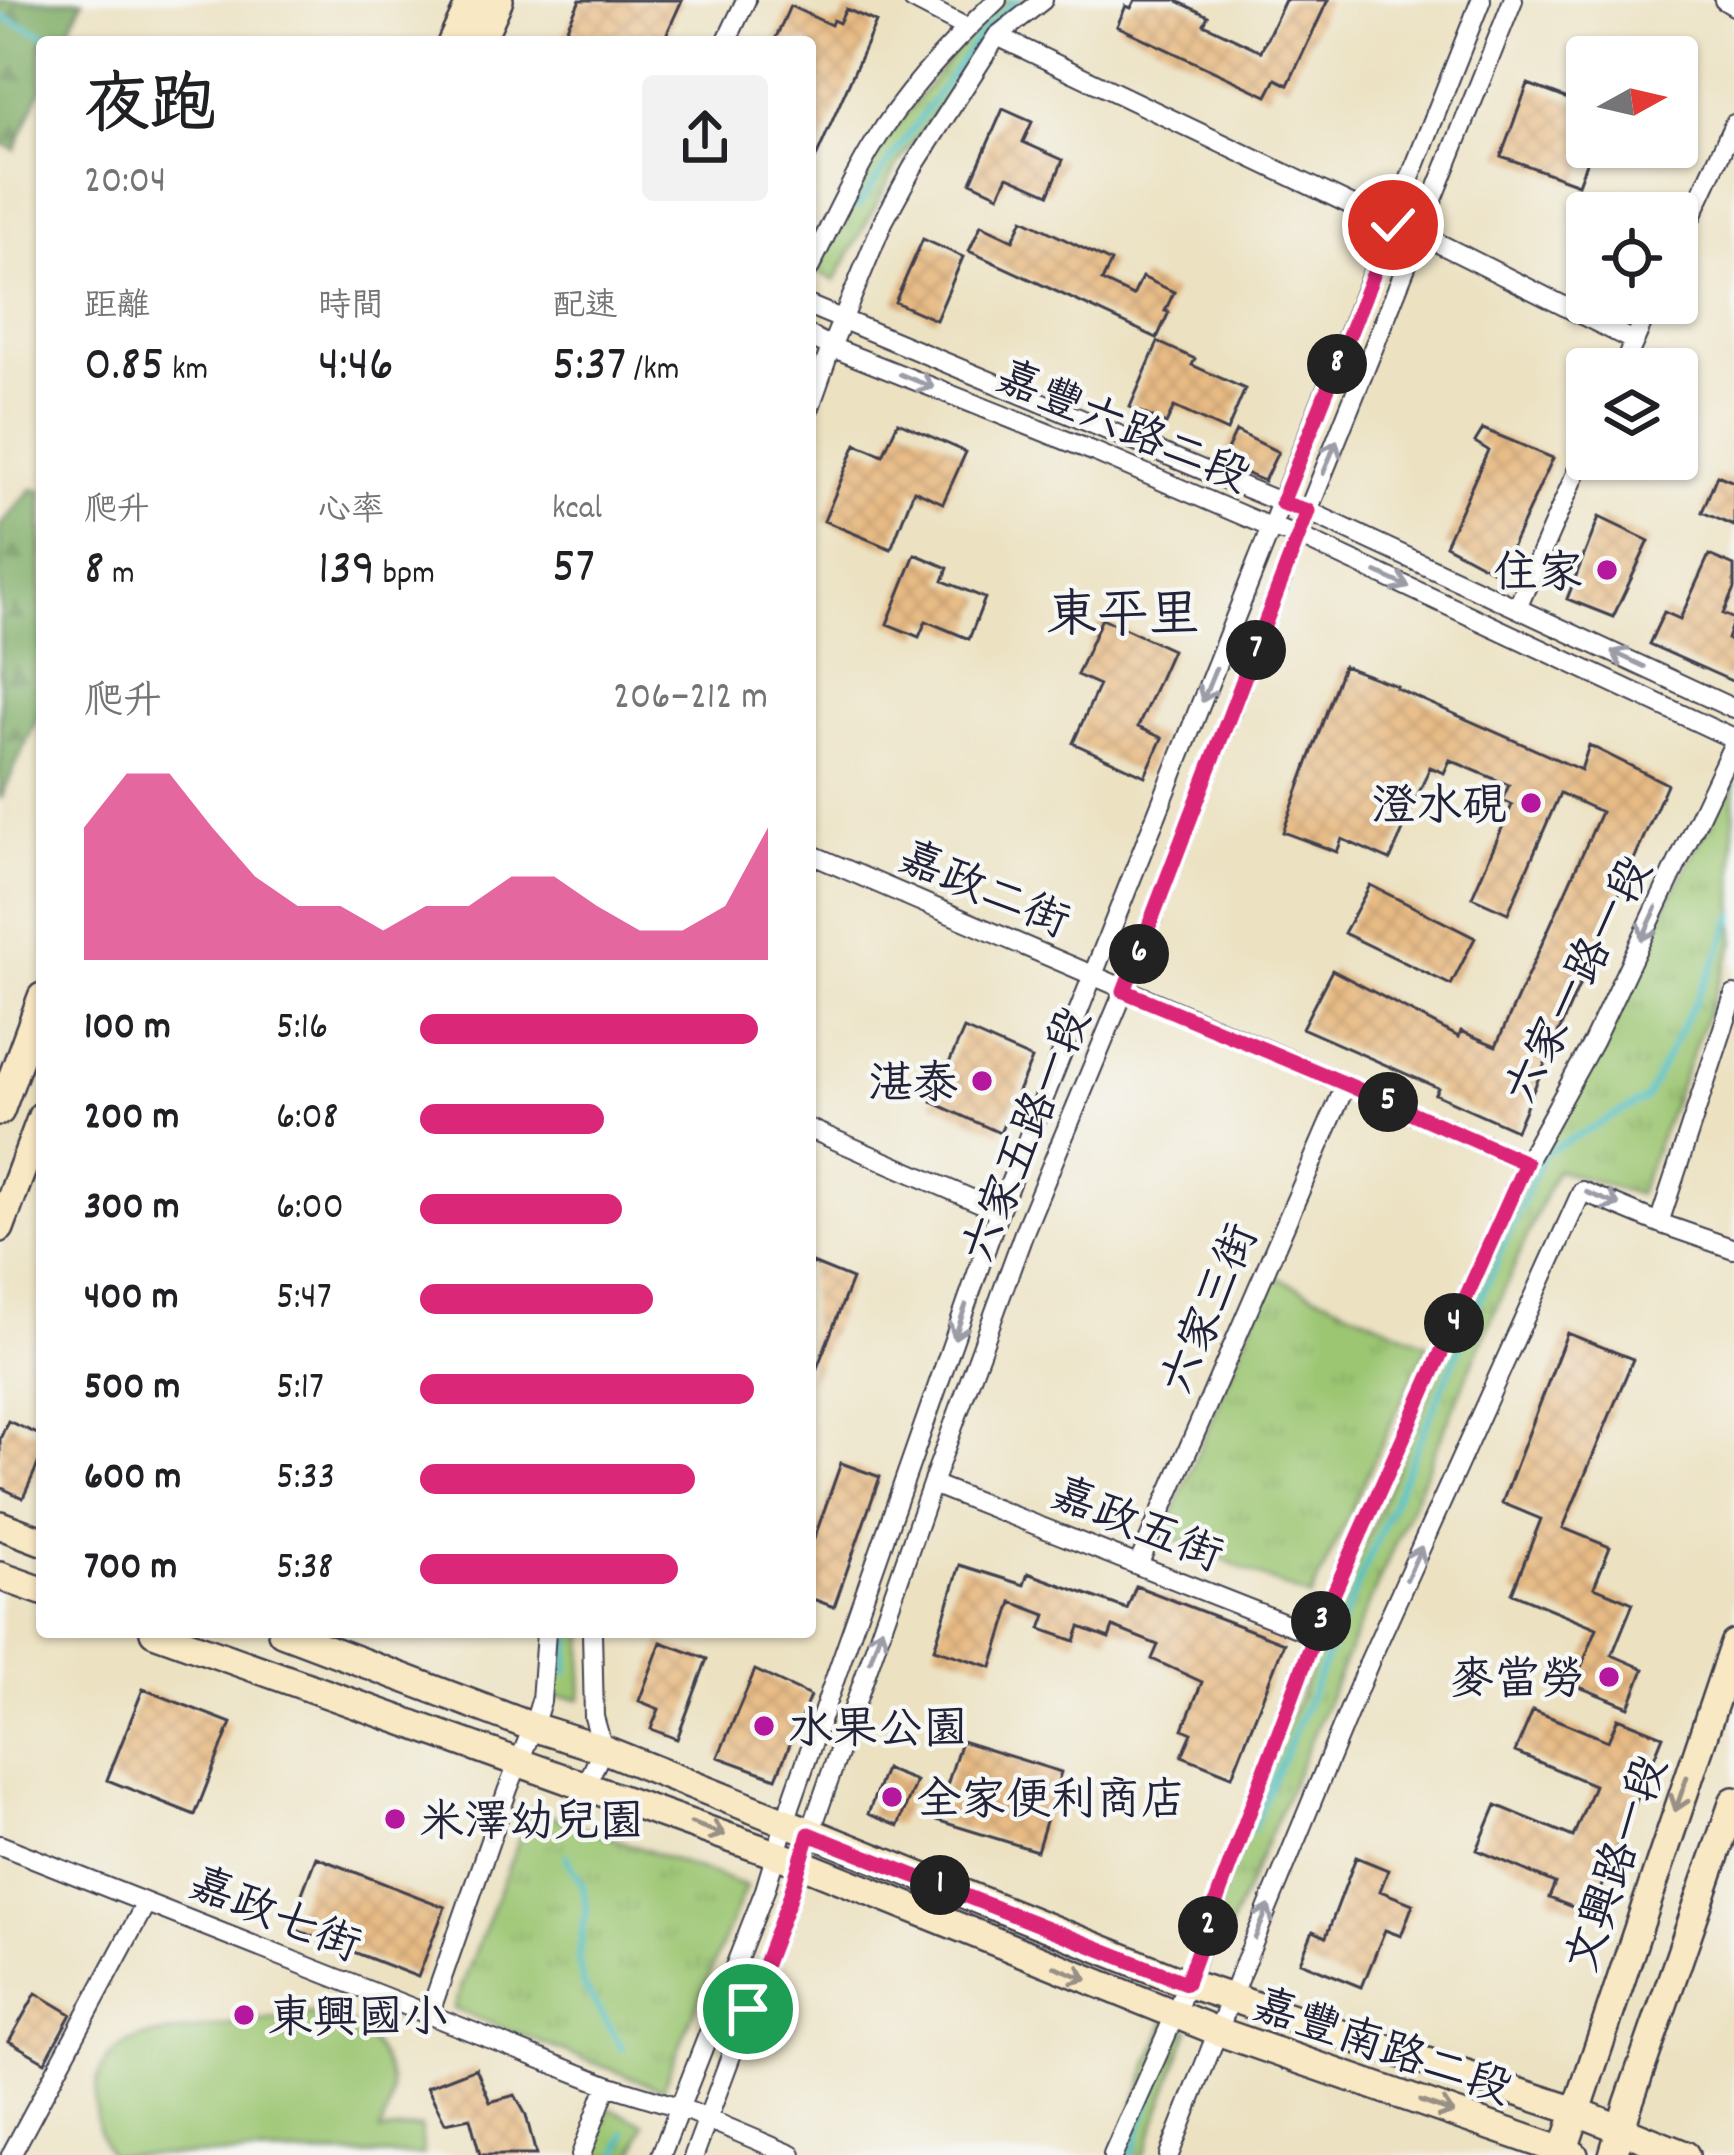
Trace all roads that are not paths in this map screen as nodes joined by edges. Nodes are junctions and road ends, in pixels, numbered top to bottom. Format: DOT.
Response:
graph roads {
  1 [pos="472,0"];
  2 [pos="499,0"];
  3 [pos="746,0"];
  4 [pos="913,0"];
  5 [pos="997,0"];
  6 [pos="1043,0"];
  7 [pos="1481,0"];
  8 [pos="1513,0"];
  9 [pos="1724,0"];
  10 [pos="1734,6"];
  11 [pos="967,28"];
  12 [pos="997,35"];
  13 [pos="455,36"];
  14 [pos="483,36"];
  15 [pos="730,36"];
  16 [pos="1734,124"];
  17 [pos="1698,202"];
  18 [pos="1393,225"];
  19 [pos="1420,234"];
  20 [pos="816,255"];
  21 [pos="816,309"];
  22 [pos="844,321"];
  23 [pos="1642,324"];
  24 [pos="816,339"];
  25 [pos="1634,341"];
  26 [pos="831,347"];
  27 [pos="1631,348"];
  28 [pos="816,390"];
  29 [pos="1573,480"];
  30 [pos="1282,503"];
  31 [pos="1308,511"];
  32 [pos="1272,528"];
  33 [pos="1299,536"];
  34 [pos="1518,607"];
  35 [pos="1734,709"];
  36 [pos="1734,741"];
  37 [pos="816,857"];
  38 [pos="1093,975"];
  39 [pos="1124,991"];
  40 [pos="1734,995"];
  41 [pos="36,1013"];
  42 [pos="1346,1084"];
  43 [pos="0,1111"];
  44 [pos="816,1133"];
  45 [pos="36,1149"];
  46 [pos="1526,1163"];
  47 [pos="999,1211"];
  48 [pos="1659,1222"];
  49 [pos="0,1228"];
  50 [pos="1734,1249"];
  51 [pos="932,1484"];
  52 [pos="0,1526"];
  53 [pos="36,1539"];
  54 [pos="1138,1563"];
  55 [pos="0,1576"];
  56 [pos="36,1590"];
  57 [pos="1315,1635"];
  58 [pos="171,1638"];
  59 [pos="298,1638"];
  60 [pos="546,1638"];
  61 [pos="592,1638"];
  62 [pos="1734,1644"];
  63 [pos="533,1727"];
  64 [pos="603,1749"];
  65 [pos="518,1764"];
  66 [pos="586,1785"];
  67 [pos="1734,1801"];
  68 [pos="798,1828"];
  69 [pos="0,1845"];
  70 [pos="788,1859"];
  71 [pos="146,1904"];
  72 [pos="1186,1983"];
  73 [pos="1231,1999"];
  74 [pos="429,2015"];
  75 [pos="1175,2015"];
  76 [pos="1217,2031"];
  77 [pos="607,2085"];
  78 [pos="679,2108"];
  79 [pos="1576,2111"];
  80 [pos="707,2119"];
  81 [pos="0,2124"];
  82 [pos="1621,2127"];
  83 [pos="20,2135"];
  84 [pos="1566,2154"];
  85 [pos="11,2155"];
  86 [pos="581,2155"];
  87 [pos="661,2155"];
  88 [pos="694,2155"];
  89 [pos="791,2155"];
  90 [pos="1113,2155"];
  91 [pos="1169,2155"];
  92 [pos="1613,2155"];
  93 [pos="1685,2155"];
  1 -- 13 [label="street"];
  2 -- 14 [label="street"];
  3 -- 15 [label="street"];
  4 -- 11 [label="street"];
  5 -- 11 [label="street"];
  6 -- 12 [label="street"];
  7 -- 18 [label="street, 六家五路一段"];
  8 -- 19 [label="street, 六家五路一段"];
  9 -- 10 [label="street"];
  11 -- 20 [label="street"];
  12 -- 18 [label="street"];
  12 -- 22 [label="street"];
  16 -- 17 [label="street"];
  18 -- 30 [label="street, 六家五路一段"];
  19 -- 25 [label="street"];
  31 -- 19 [label="street, 六家五路一段, one-way"];
  21 -- 22 [label="street, 嘉豐六路二段"];
  22 -- 26 [label="street"];
  22 -- 30 [label="street, 嘉豐六路二段"];
  23 -- 25 [label="street"];
  24 -- 26 [label="street, 嘉豐六路二段"];
  25 -- 27 [label="street"];
  26 -- 28 [label="street"];
  26 -- 32 [label="street, 嘉豐六路二段, one-way"];
  29 -- 34 [label="street"];
  30 -- 31 [label="street, 嘉豐六路二段"];
  30 -- 32 [label="street, 六家五路一段"];
  31 -- 33 [label="street, 六家五路一段"];
  31 -- 34 [label="street, 嘉豐六路二段"];
  32 -- 33 [label="street, 嘉豐六路二段"];
  32 -- 38 [label="street, 六家五路一段, one-way"];
  33 -- 36 [label="street, 嘉豐六路二段, one-way"];
  33 -- 39 [label="street, 六家五路一段"];
  35 -- 34 [label="street, 嘉豐六路二段, one-way"];
  36 -- 46 [label="street, 六家一路一段, one-way"];
  37 -- 38 [label="street, 嘉政二街"];
  38 -- 39 [label="street, 嘉政二街"];
  38 -- 47 [label="street, 六家五路一段"];
  39 -- 42 [label="street, 嘉政二街"];
  39 -- 51 [label="street, 六家五路一段"];
  40 -- 48 [label="street"];
  41 -- 43 [label="street"];
  42 -- 46 [label="street, 嘉政二街"];
  42 -- 54 [label="street, 六家三街"];
  44 -- 47 [label="street"];
  45 -- 49 [label="street"];
  46 -- 57 [label="street, 六家一路一段"];
  47 -- 68 [label="street, 六家五路一段, one-way"];
  48 -- 50 [label="street"];
  73 -- 48 [label="street, one-way"];
  51 -- 54 [label="street, 嘉政五街"];
  68 -- 51 [label="street, 六家五路一段, one-way"];
  52 -- 53 [label="street"];
  54 -- 57 [label="street, 嘉政五街"];
  55 -- 56 [label="street"];
  57 -- 72 [label="street, 六家一路一段"];
  58 -- 65 [label="street, 嘉豐南路二段"];
  59 -- 63 [label="street, 嘉豐南路二段"];
  60 -- 63 [label="street"];
  61 -- 64 [label="street"];
  62 -- 79 [label="street, 文興路一段, one-way"];
  63 -- 64 [label="street, 嘉豐南路二段"];
  63 -- 65 [label="street"];
  64 -- 66 [label="street"];
  64 -- 68 [label="street, 嘉豐南路二段"];
  65 -- 66 [label="street, 嘉豐南路二段"];
  65 -- 74 [label="street"];
  66 -- 70 [label="street, 嘉豐南路二段, one-way"];
  67 -- 82 [label="street, 文興路一段"];
  68 -- 70 [label="street"];
  68 -- 72 [label="street, 嘉豐南路二段"];
  69 -- 71 [label="street, 嘉政七街"];
  70 -- 75 [label="street, 嘉豐南路二段, one-way"];
  70 -- 78 [label="street"];
  70 -- 80 [label="street"];
  71 -- 74 [label="street, 嘉政七街"];
  71 -- 83 [label="street"];
  72 -- 73 [label="street, 嘉豐南路二段"];
  72 -- 75 [label="street, 六家一路一段"];
  73 -- 76 [label="street"];
  73 -- 79 [label="street, 嘉豐南路二段"];
  74 -- 77 [label="street, 嘉政七街"];
  75 -- 76 [label="street, 嘉豐南路二段"];
  75 -- 90 [label="street, 六家一路一段"];
  76 -- 84 [label="street, 嘉豐南路二段, one-way"];
  76 -- 91 [label="street"];
  77 -- 78 [label="street, 嘉政七街"];
  77 -- 86 [label="street"];
  78 -- 80 [label="street, 嘉政七街"];
  78 -- 87 [label="street"];
  79 -- 82 [label="street, 嘉豐南路二段"];
  79 -- 84 [label="street, 文興路一段"];
  80 -- 88 [label="street"];
  80 -- 89 [label="street, 嘉政七街"];
  81 -- 83 [label="street"];
  82 -- 92 [label="street, 文興路一段"];
  82 -- 93 [label="street, 嘉豐南路二段"];
  83 -- 85 [label="street"];
}
